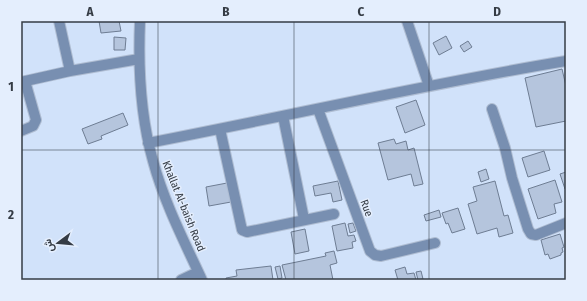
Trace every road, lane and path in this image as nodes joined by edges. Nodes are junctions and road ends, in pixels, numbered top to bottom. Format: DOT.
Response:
graph roads {
  1 [pos="59,21"];
  2 [pos="140,21"];
  3 [pos="407,21"];
  4 [pos="139,59"];
  5 [pos="566,61"];
  6 [pos="70,71"];
  7 [pos="23,82"];
  8 [pos="429,86"];
  9 [pos="318,109"];
  10 [pos="492,109"];
  11 [pos="283,116"];
  12 [pos="220,129"];
  13 [pos="21,131"];
  14 [pos="148,143"];
  15 [pos="334,214"];
  16 [pos="304,220"];
  17 [pos="566,223"];
  18 [pos="435,243"];
  19 [pos="200,276"];
  20 [pos="181,280"];
  1 -- 6 [label="street"];
  2 -- 4 [label="street, Khallat Al-baish Road"];
  3 -- 8 [label="street"];
  4 -- 6 [label="street"];
  4 -- 14 [label="street, Khallat Al-baish Road"];
  5 -- 8 [label="street"];
  6 -- 7 [label="street"];
  7 -- 13 [label="street"];
  8 -- 9 [label="street"];
  9 -- 11 [label="street"];
  9 -- 18 [label="street, Rue"];
  10 -- 17 [label="street"];
  11 -- 12 [label="street"];
  11 -- 16 [label="street"];
  12 -- 14 [label="street"];
  12 -- 16 [label="street"];
  14 -- 19 [label="street, Khallat Al-baish Road"];
  15 -- 16 [label="street"];
  19 -- 20 [label="street"];
}
